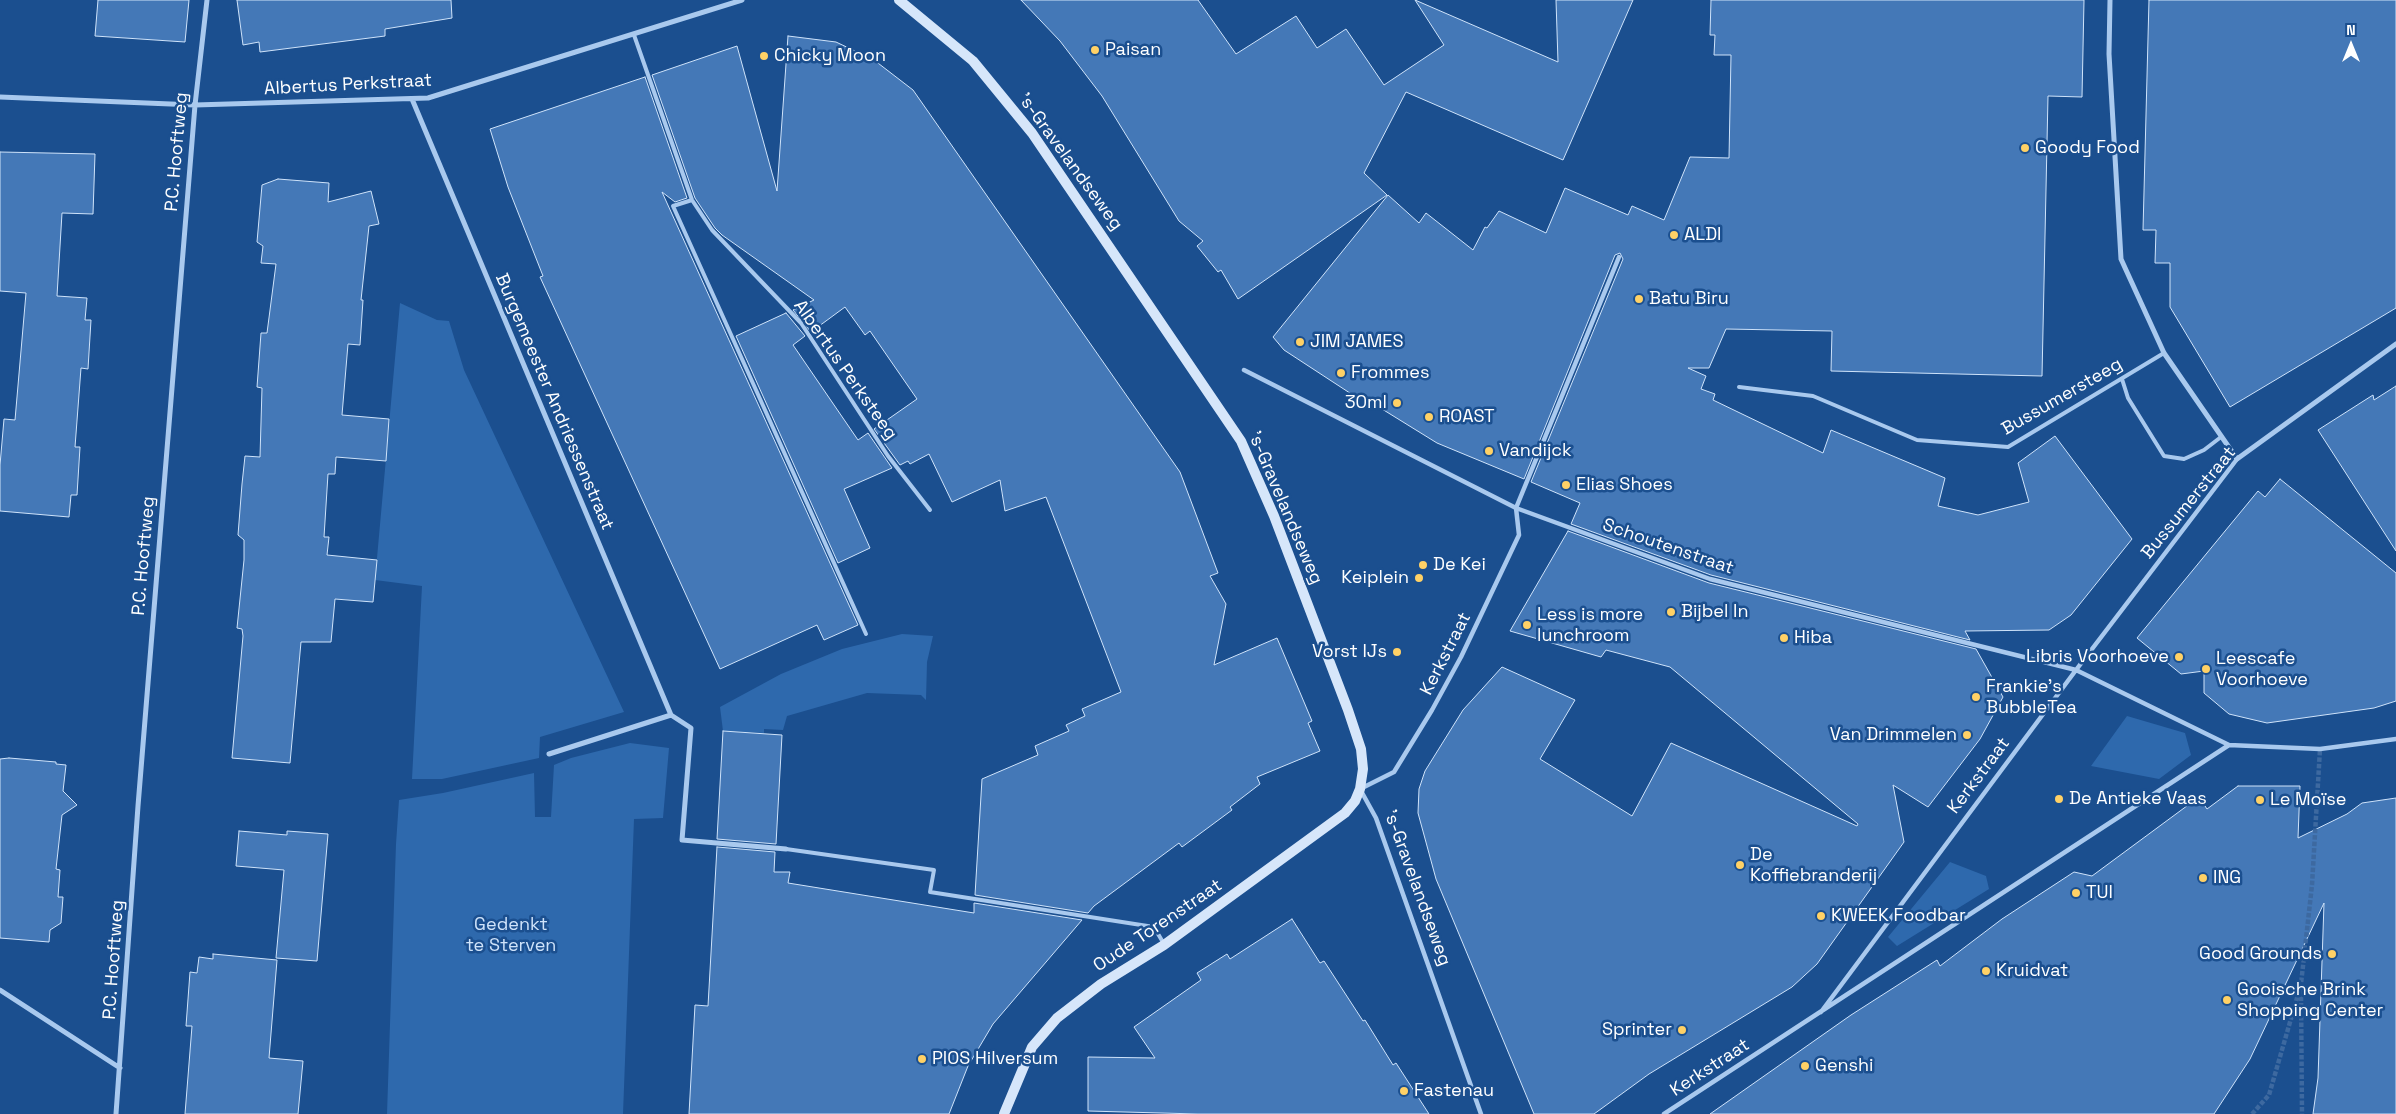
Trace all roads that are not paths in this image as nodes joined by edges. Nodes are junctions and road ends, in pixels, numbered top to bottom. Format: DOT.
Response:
graph roads {
  1 [pos="207,0"];
  2 [pos="742,0"];
  3 [pos="899,0"];
  4 [pos="2110,0"];
  5 [pos="634,35"];
  6 [pos="0,97"];
  7 [pos="412,99"];
  8 [pos="195,105"];
  9 [pos="692,200"];
  10 [pos="1619,257"];
  11 [pos="2396,344"];
  12 [pos="2164,353"];
  13 [pos="1244,370"];
  14 [pos="2122,379"];
  15 [pos="1739,387"];
  16 [pos="2222,437"];
  17 [pos="2237,459"];
  18 [pos="1516,508"];
  19 [pos="930,510"];
  20 [pos="866,634"];
  21 [pos="2076,670"];
  22 [pos="671,715"];
  23 [pos="2396,739"];
  24 [pos="2229,745"];
  25 [pos="549,754"];
  26 [pos="1360,789"];
  27 [pos="786,849"];
  28 [pos="1164,945"];
  29 [pos="0,990"];
  30 [pos="1821,1012"];
  31 [pos="120,1068"];
  32 [pos="116,1114"];
  33 [pos="1004,1114"];
  34 [pos="1481,1114"];
  35 [pos="1664,1114"];
  1 -- 8 [label="street, P.C. Hooftweg"];
  2 -- 5 [label="street, Albertus Perkstraat"];
  3 -- 26 [label="main road, 's-Gravelandseweg"];
  4 -- 12 [label="street"];
  5 -- 7 [label="street, Albertus Perkstraat"];
  5 -- 9 [label="lane, Albertus Perksteeg"];
  6 -- 8 [label="street, Albertus Perkstraat"];
  7 -- 8 [label="street, Albertus Perkstraat"];
  7 -- 22 [label="street, Burgemeester Andriessenstraat"];
  8 -- 31 [label="street, P.C. Hooftweg"];
  9 -- 19 [label="lane, Albertus Perksteeg"];
  9 -- 20 [label="lane"];
  10 -- 18 [label="street"];
  11 -- 17 [label="street, Bussumerstraat"];
  12 -- 14 [label="lane, Bussumersteeg"];
  12 -- 16 [label="street"];
  13 -- 18 [label="street"];
  14 -- 15 [label="lane, Bussumersteeg"];
  14 -- 16 [label="lane"];
  16 -- 17 [label="street"];
  17 -- 21 [label="street, Bussumerstraat"];
  18 -- 21 [label="street, Schoutenstraat"];
  18 -- 26 [label="street, Kerkstraat"];
  21 -- 24 [label="street"];
  21 -- 30 [label="street, Kerkstraat"];
  22 -- 25 [label="street"];
  22 -- 27 [label="street"];
  23 -- 24 [label="street"];
  24 -- 30 [label="street, Kerkstraat"];
  26 -- 28 [label="main road, Oude Torenstraat"];
  26 -- 34 [label="street, 's-Gravelandseweg"];
  27 -- 28 [label="lane"];
  28 -- 33 [label="main road, Oude Torenstraat"];
  29 -- 31 [label="street"];
  30 -- 35 [label="street, Kerkstraat"];
  31 -- 32 [label="street, P.C. Hooftweg"];
}
